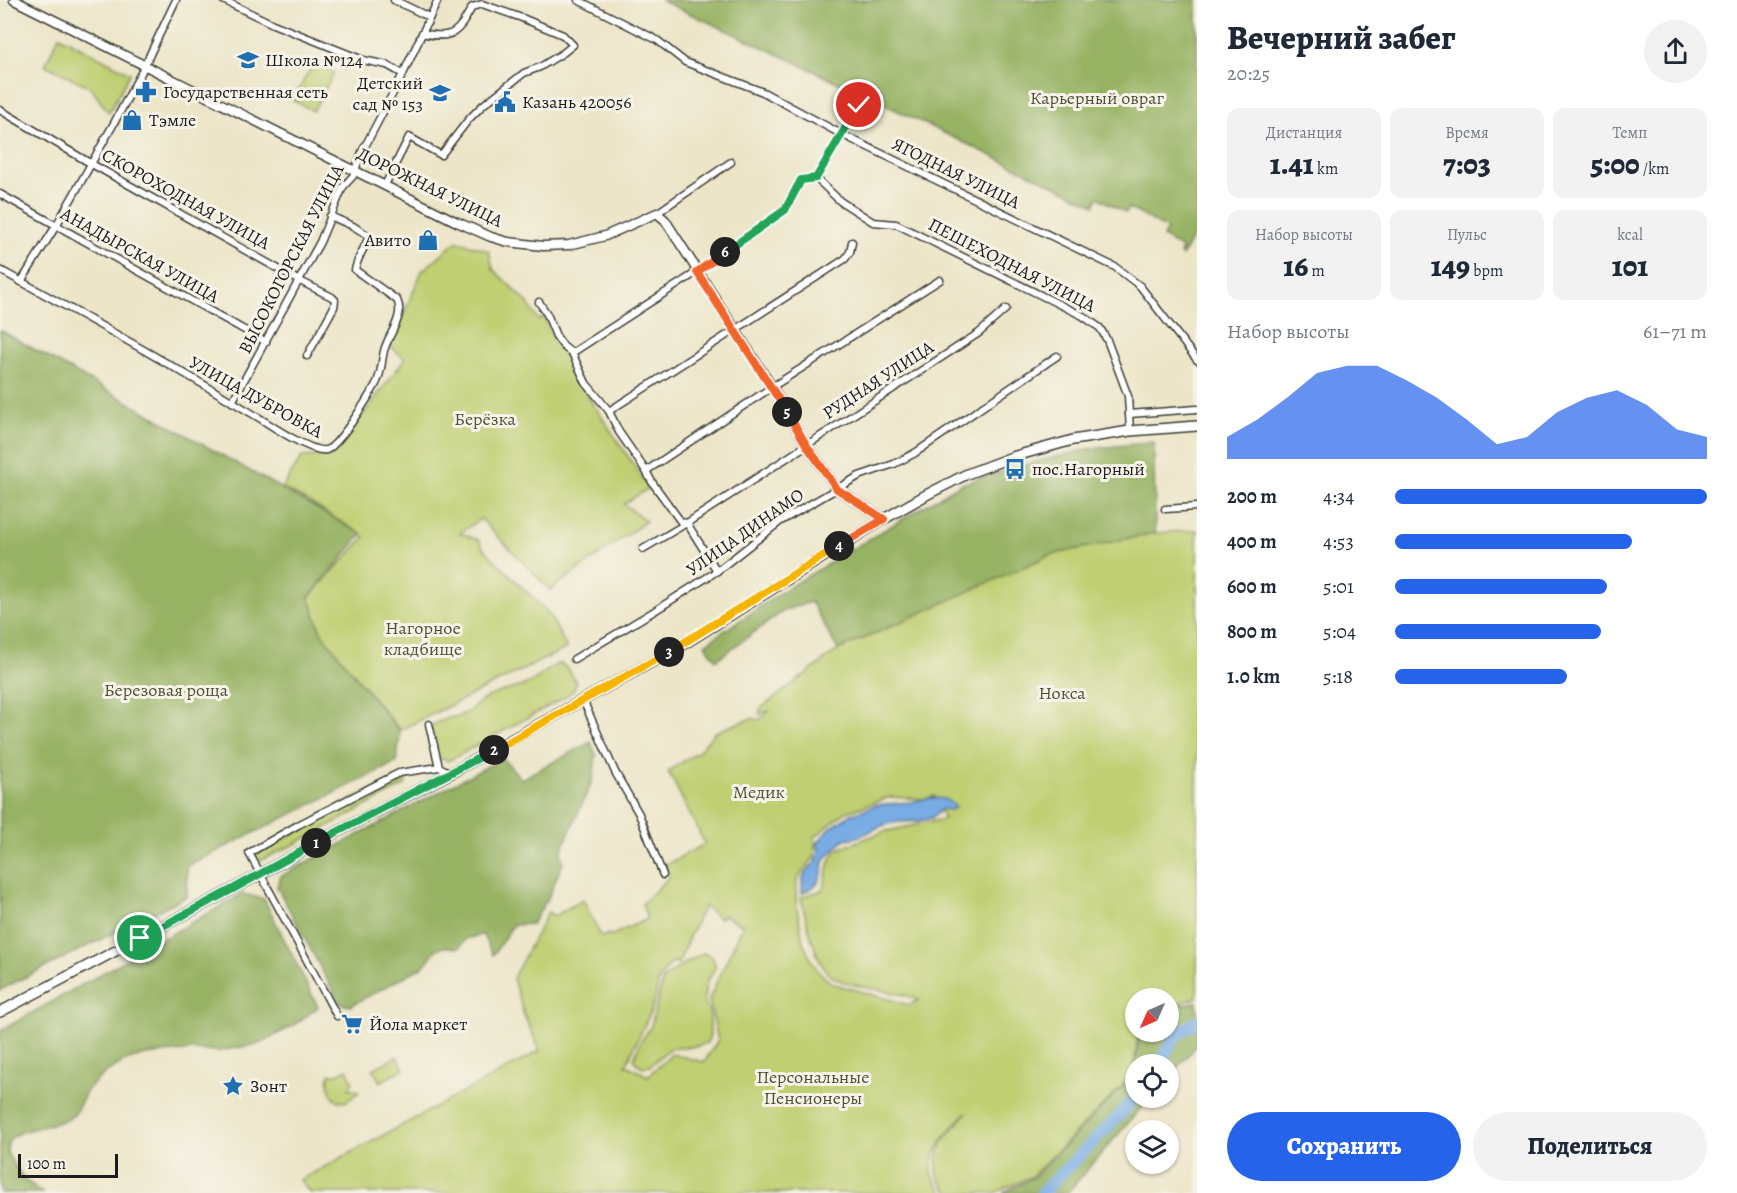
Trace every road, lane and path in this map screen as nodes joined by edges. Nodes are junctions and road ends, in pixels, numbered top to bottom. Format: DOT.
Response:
graph roads {
  1 [pos="14,0"];
  2 [pos="176,0"];
  3 [pos="223,0"];
  4 [pos="394,0"];
  5 [pos="438,0"];
  6 [pos="578,0"];
  7 [pos="429,17"];
  8 [pos="422,33"];
  9 [pos="144,66"];
  10 [pos="403,74"];
  11 [pos="859,105"];
  12 [pos="0,110"];
  13 [pos="841,134"];
  14 [pos="731,162"];
  15 [pos="90,163"];
  16 [pos="354,169"];
  17 [pos="816,178"];
  18 [pos="386,185"];
  19 [pos="0,194"];
  20 [pos="657,213"];
  21 [pos="330,216"];
  22 [pos="56,226"];
  23 [pos="852,242"];
  24 [pos="0,270"];
  25 [pos="697,272"];
  26 [pos="298,279"];
  27 [pos="940,280"];
  28 [pos="21,282"];
  29 [pos="539,302"];
  30 [pos="1006,309"];
  31 [pos="735,330"];
  32 [pos="266,342"];
  33 [pos="572,353"];
  34 [pos="307,356"];
  35 [pos="1057,356"];
  36 [pos="1197,360"];
  37 [pos="772,387"];
  38 [pos="232,402"];
  39 [pos="1197,409"];
  40 [pos="609,411"];
  41 [pos="1129,414"];
  42 [pos="1197,426"];
  43 [pos="1130,431"];
  44 [pos="807,446"];
  45 [pos="646,471"];
  46 [pos="837,489"];
  47 [pos="1197,507"];
  48 [pos="1165,509"];
  49 [pos="884,519"];
  50 [pos="687,523"];
  51 [pos="643,549"];
  52 [pos="717,571"];
  53 [pos="574,659"];
  54 [pos="583,700"];
  55 [pos="429,724"];
  56 [pos="439,767"];
  57 [pos="451,773"];
  58 [pos="260,874"];
  59 [pos="663,875"];
  60 [pos="0,1012"];
  61 [pos="336,1016"];
  1 -- 9 [label="street, ДОРОЖНАЯ УЛИЦА"];
  2 -- 9 [label="street"];
  3 -- 10 [label="street"];
  4 -- 7 [label="street"];
  5 -- 7 [label="street, ВЫСОКОГОРСКАЯ УЛИЦА"];
  6 -- 13 [label="street, ЯГОДНАЯ УЛИЦА"];
  7 -- 8 [label="street, ВЫСОКОГОРСКАЯ УЛИЦА"];
  8 -- 10 [label="street, ВЫСОКОГОРСКАЯ УЛИЦА"];
  8 -- 18 [label="street"];
  9 -- 15 [label="street"];
  9 -- 16 [label="street, ДОРОЖНАЯ УЛИЦА"];
  10 -- 16 [label="street, ВЫСОКОГОРСКАЯ УЛИЦА"];
  11 -- 13 [label="street"];
  12 -- 15 [label="street, СКОРОХОДНАЯ УЛИЦА"];
  13 -- 17 [label="street"];
  13 -- 36 [label="street, ЯГОДНАЯ УЛИЦА"];
  14 -- 20 [label="street"];
  15 -- 22 [label="street"];
  15 -- 26 [label="street, СКОРОХОДНАЯ УЛИЦА"];
  16 -- 18 [label="street, ДОРОЖНАЯ УЛИЦА"];
  16 -- 21 [label="street, ВЫСОКОГОРСКАЯ УЛИЦА"];
  17 -- 25 [label="street"];
  17 -- 41 [label="street, ПЕШЕХОДНАЯ УЛИЦА"];
  18 -- 20 [label="street, ДОРОЖНАЯ УЛИЦА"];
  19 -- 22 [label="street, АНАДЫРСКАЯ УЛИЦА"];
  20 -- 25 [label="street"];
  21 -- 26 [label="street, ВЫСОКОГОРСКАЯ УЛИЦА"];
  21 -- 38 [label="street, УЛИЦА ДУБРОВКА"];
  22 -- 28 [label="street"];
  22 -- 32 [label="street, АНАДЫРСКАЯ УЛИЦА"];
  23 -- 31 [label="street"];
  24 -- 28 [label="street, УЛИЦА ДУБРОВКА"];
  25 -- 31 [label="street"];
  25 -- 33 [label="street"];
  26 -- 32 [label="street, ВЫСОКОГОРСКАЯ УЛИЦА"];
  26 -- 34 [label="street, СКОРОХОДНАЯ УЛИЦА"];
  27 -- 37 [label="street"];
  28 -- 38 [label="street, УЛИЦА ДУБРОВКА"];
  29 -- 33 [label="street"];
  30 -- 44 [label="street, РУДНАЯ УЛИЦА"];
  31 -- 37 [label="street"];
  31 -- 40 [label="street"];
  32 -- 38 [label="street, ВЫСОКОГОРСКАЯ УЛИЦА"];
  33 -- 40 [label="street"];
  35 -- 46 [label="street, УЛИЦА ДИНАМО"];
  37 -- 44 [label="street"];
  37 -- 45 [label="street"];
  39 -- 41 [label="street"];
  40 -- 45 [label="street"];
  41 -- 43 [label="street, ПЕШЕХОДНАЯ УЛИЦА"];
  42 -- 43 [label="main road"];
  43 -- 49 [label="main road"];
  44 -- 46 [label="street"];
  44 -- 50 [label="street, РУДНАЯ УЛИЦА"];
  45 -- 50 [label="street"];
  46 -- 49 [label="street"];
  46 -- 52 [label="street, УЛИЦА ДИНАМО"];
  47 -- 48 [label="street"];
  49 -- 54 [label="main road"];
  50 -- 51 [label="street, РУДНАЯ УЛИЦА"];
  50 -- 52 [label="street"];
  52 -- 53 [label="street, УЛИЦА ДИНАМО"];
  54 -- 57 [label="main road"];
  54 -- 59 [label="street"];
  55 -- 56 [label="street"];
  56 -- 57 [label="street"];
  56 -- 58 [label="street"];
  57 -- 58 [label="main road"];
  58 -- 60 [label="main road"];
  58 -- 61 [label="street"];
}
